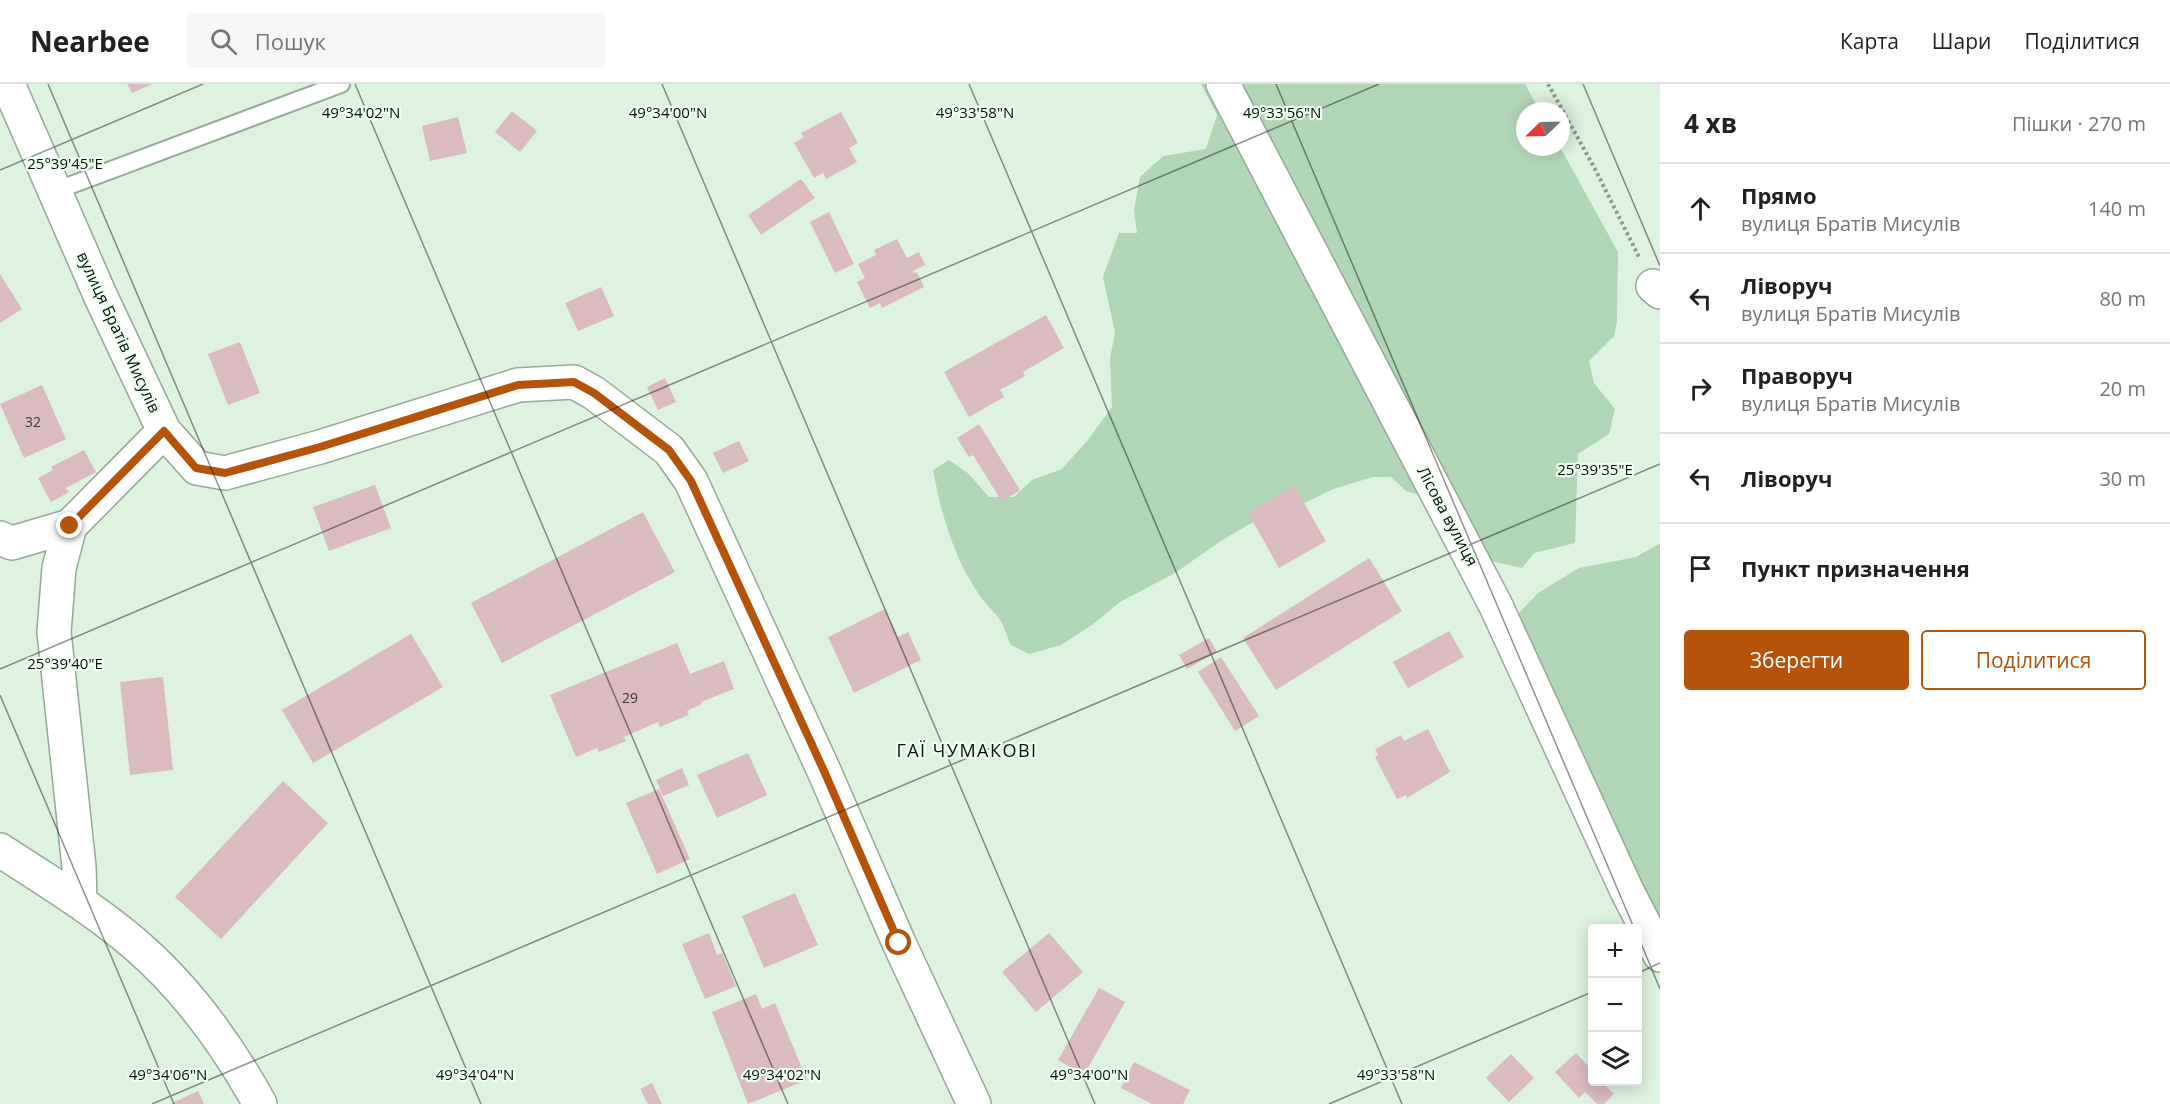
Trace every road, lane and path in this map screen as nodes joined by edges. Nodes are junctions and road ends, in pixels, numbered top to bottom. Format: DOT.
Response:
graph roads {
  1 [pos="8,84"];
  2 [pos="341,84"];
  3 [pos="1223,84"];
  4 [pos="1548,84"];
  5 [pos="55,191"];
  6 [pos="1657,289"];
  7 [pos="164,431"];
  8 [pos="70,526"];
  9 [pos="0,538"];
  10 [pos="0,850"];
  11 [pos="80,902"];
  12 [pos="1660,955"];
  13 [pos="261,1104"];
  14 [pos="974,1104"];
  1 -- 5 [label="street, вулиця Братів Мисулів"];
  2 -- 5 [label="lane"];
  3 -- 12 [label="street, Лісова вулиця"];
  4 -- 6 [label="path"];
  5 -- 7 [label="street, вулиця Братів Мисулів"];
  7 -- 8 [label="street"];
  7 -- 14 [label="street, вулиця Братів Мисулів"];
  8 -- 9 [label="street"];
  8 -- 11 [label="street"];
  10 -- 11 [label="street"];
  11 -- 13 [label="street"];
}
